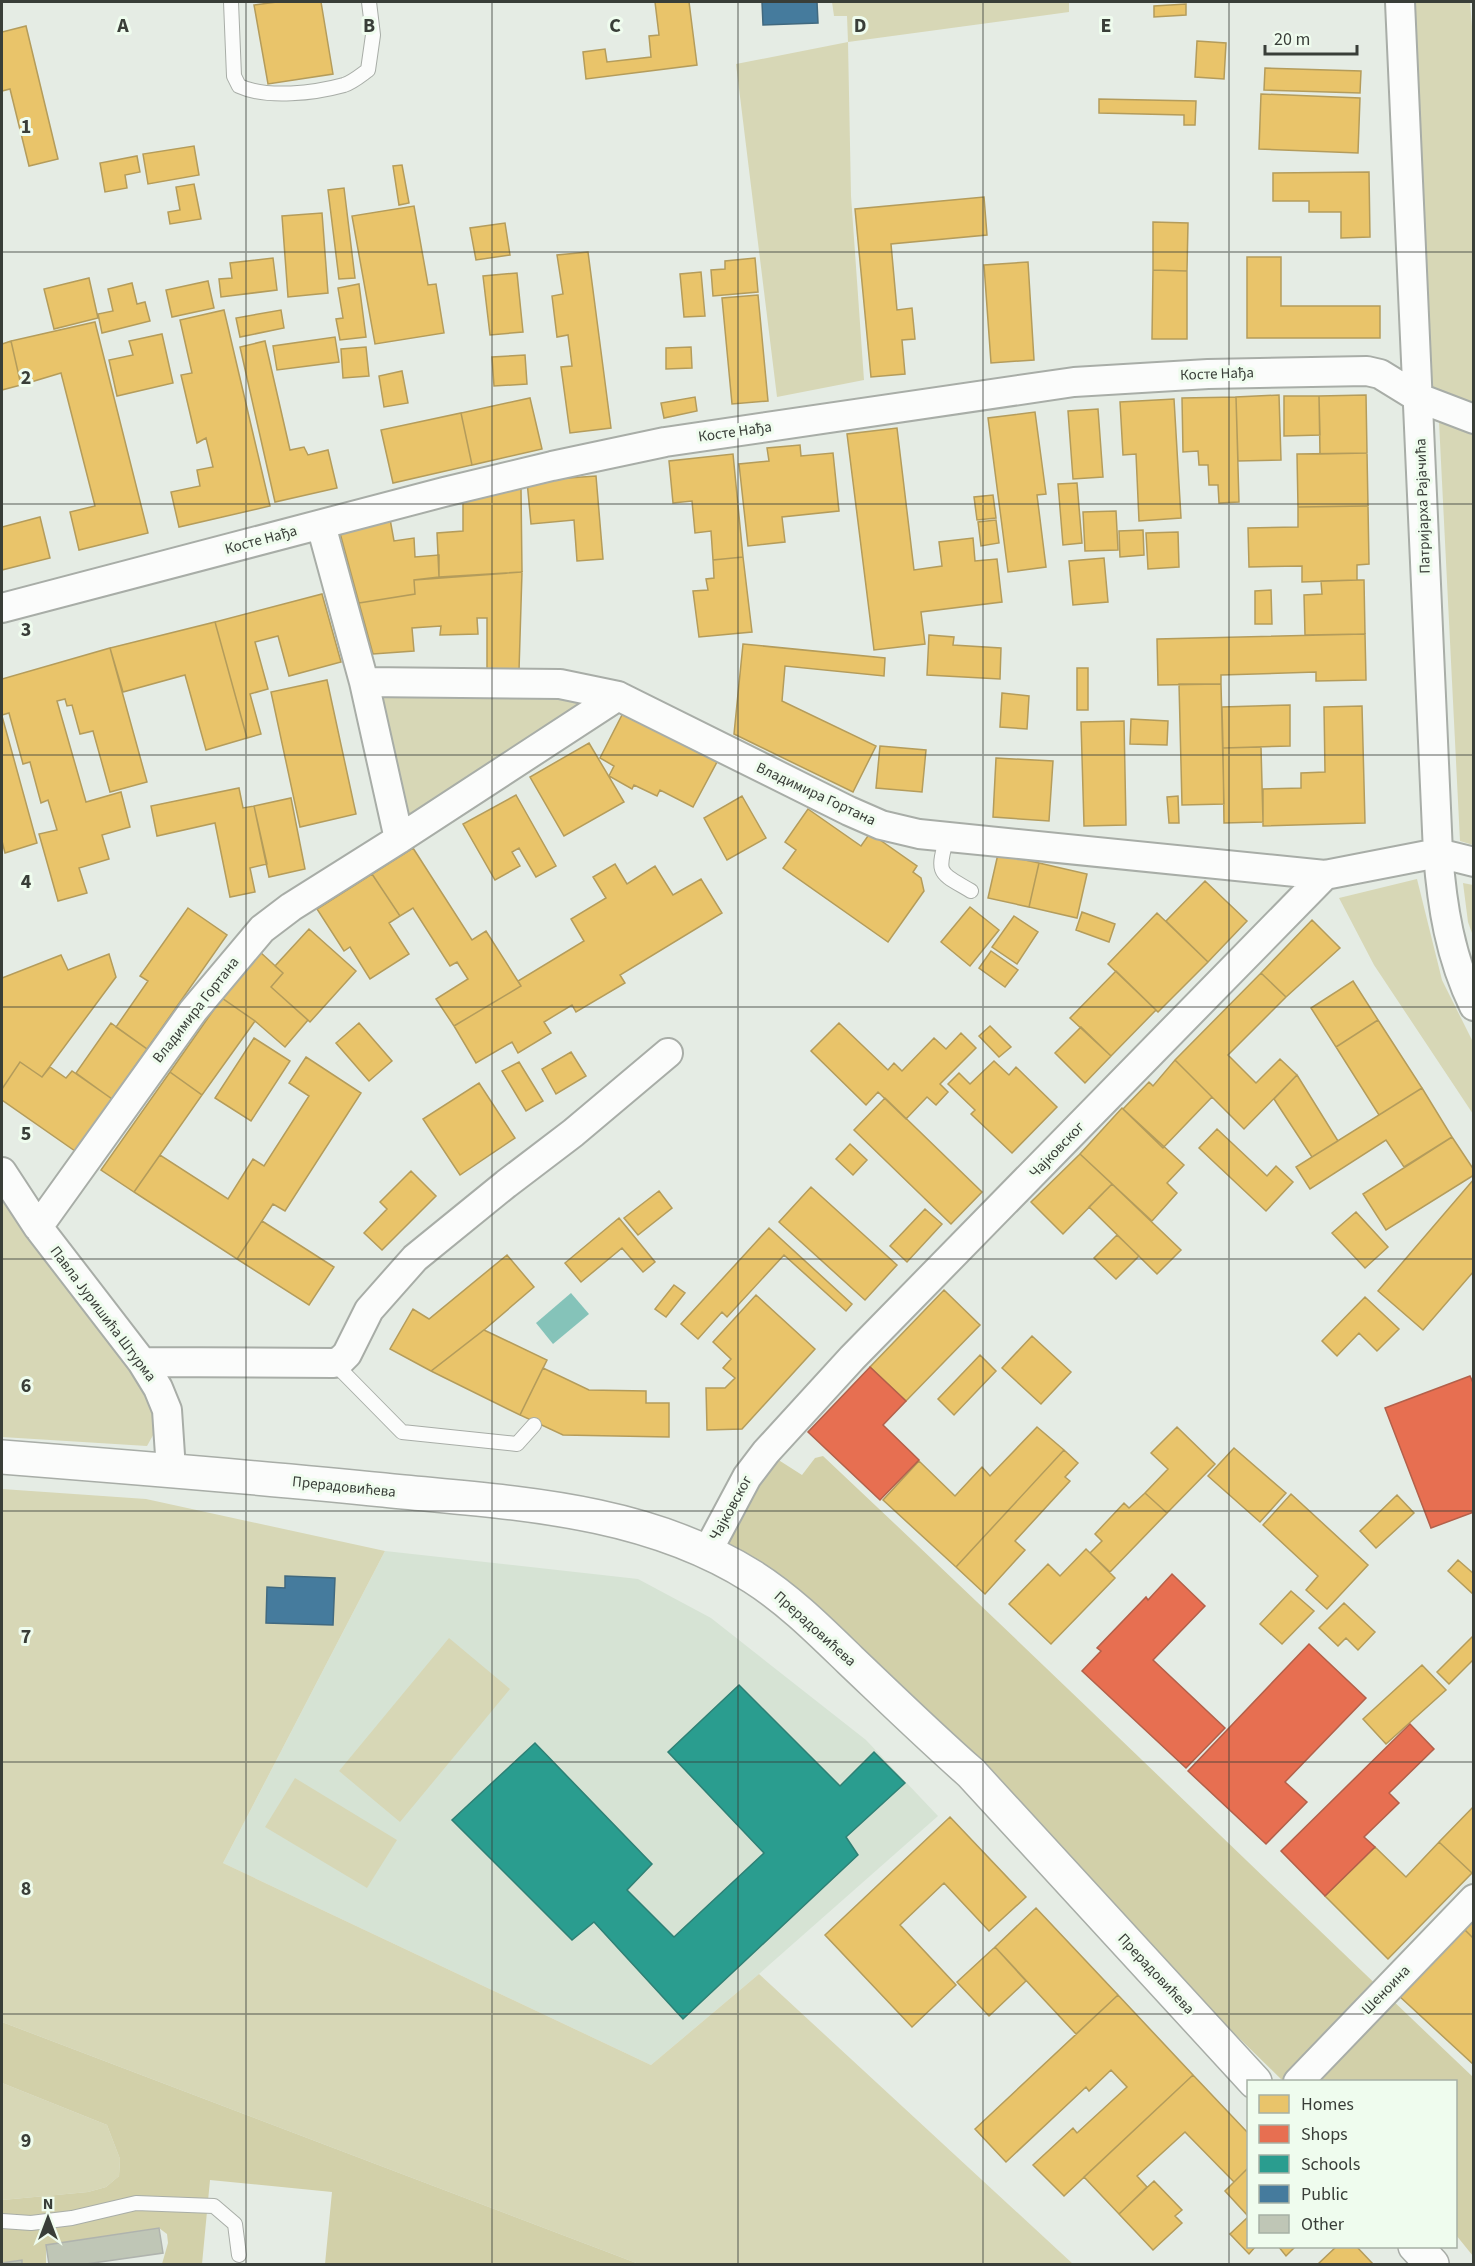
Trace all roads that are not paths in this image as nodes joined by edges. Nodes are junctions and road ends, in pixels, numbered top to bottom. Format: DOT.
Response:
graph roads {
  1 [pos="231,2"];
  2 [pos="369,2"];
  3 [pos="1400,2"];
  4 [pos="1419,398"];
  5 [pos="1473,419"];
  6 [pos="321,525"];
  7 [pos="2,608"];
  8 [pos="364,682"];
  9 [pos="618,696"];
  10 [pos="947,837"];
  11 [pos="399,839"];
  12 [pos="1438,853"];
  13 [pos="1473,862"];
  14 [pos="1325,875"];
  15 [pos="972,891"];
  16 [pos="1473,1006"];
  17 [pos="669,1053"];
  18 [pos="2,1172"];
  19 [pos="38,1227"];
  20 [pos="142,1362"];
  21 [pos="334,1363"];
  22 [pos="534,1425"];
  23 [pos="2,1457"];
  24 [pos="171,1470"];
  25 [pos="707,1552"];
  26 [pos="1473,1899"];
  27 [pos="1253,2080"];
  28 [pos="1300,2080"];
  29 [pos="2,2221"];
  30 [pos="1416,2248"];
  31 [pos="239,2255"];
  32 [pos="1432,2265"];
  1 -- 2 [label="lane"];
  3 -- 4 [label="street, Патријарха Рајачића"];
  4 -- 5 [label="street, Косте Нађа"];
  4 -- 6 [label="street, Косте Нађа"];
  4 -- 12 [label="street, Патријарха Рајачића"];
  6 -- 7 [label="street, Косте Нађа"];
  6 -- 8 [label="street"];
  8 -- 9 [label="street"];
  8 -- 11 [label="street"];
  9 -- 10 [label="street, Владимира Гортана"];
  9 -- 11 [label="street, Владимира Гортана"];
  10 -- 14 [label="street, Владимира Гортана"];
  10 -- 15 [label="lane"];
  11 -- 19 [label="street, Владимира Гортана"];
  12 -- 13 [label="street"];
  12 -- 14 [label="street"];
  12 -- 16 [label="street, Патријарха Рајачића"];
  14 -- 25 [label="street, Чајковског"];
  17 -- 21 [label="street"];
  18 -- 19 [label="street, Павла Јуришића Штурма"];
  19 -- 20 [label="street, Павла Јуришића Штурма"];
  20 -- 21 [label="street"];
  20 -- 24 [label="street, Павла Јуришића Штурма"];
  21 -- 22 [label="lane"];
  23 -- 24 [label="main road, Прерадовићева"];
  24 -- 25 [label="main road, Прерадовићева"];
  25 -- 27 [label="main road, Прерадовићева"];
  26 -- 28 [label="street, Шеноина"];
  29 -- 31 [label="lane"];
  30 -- 32 [label="main road"];
}
